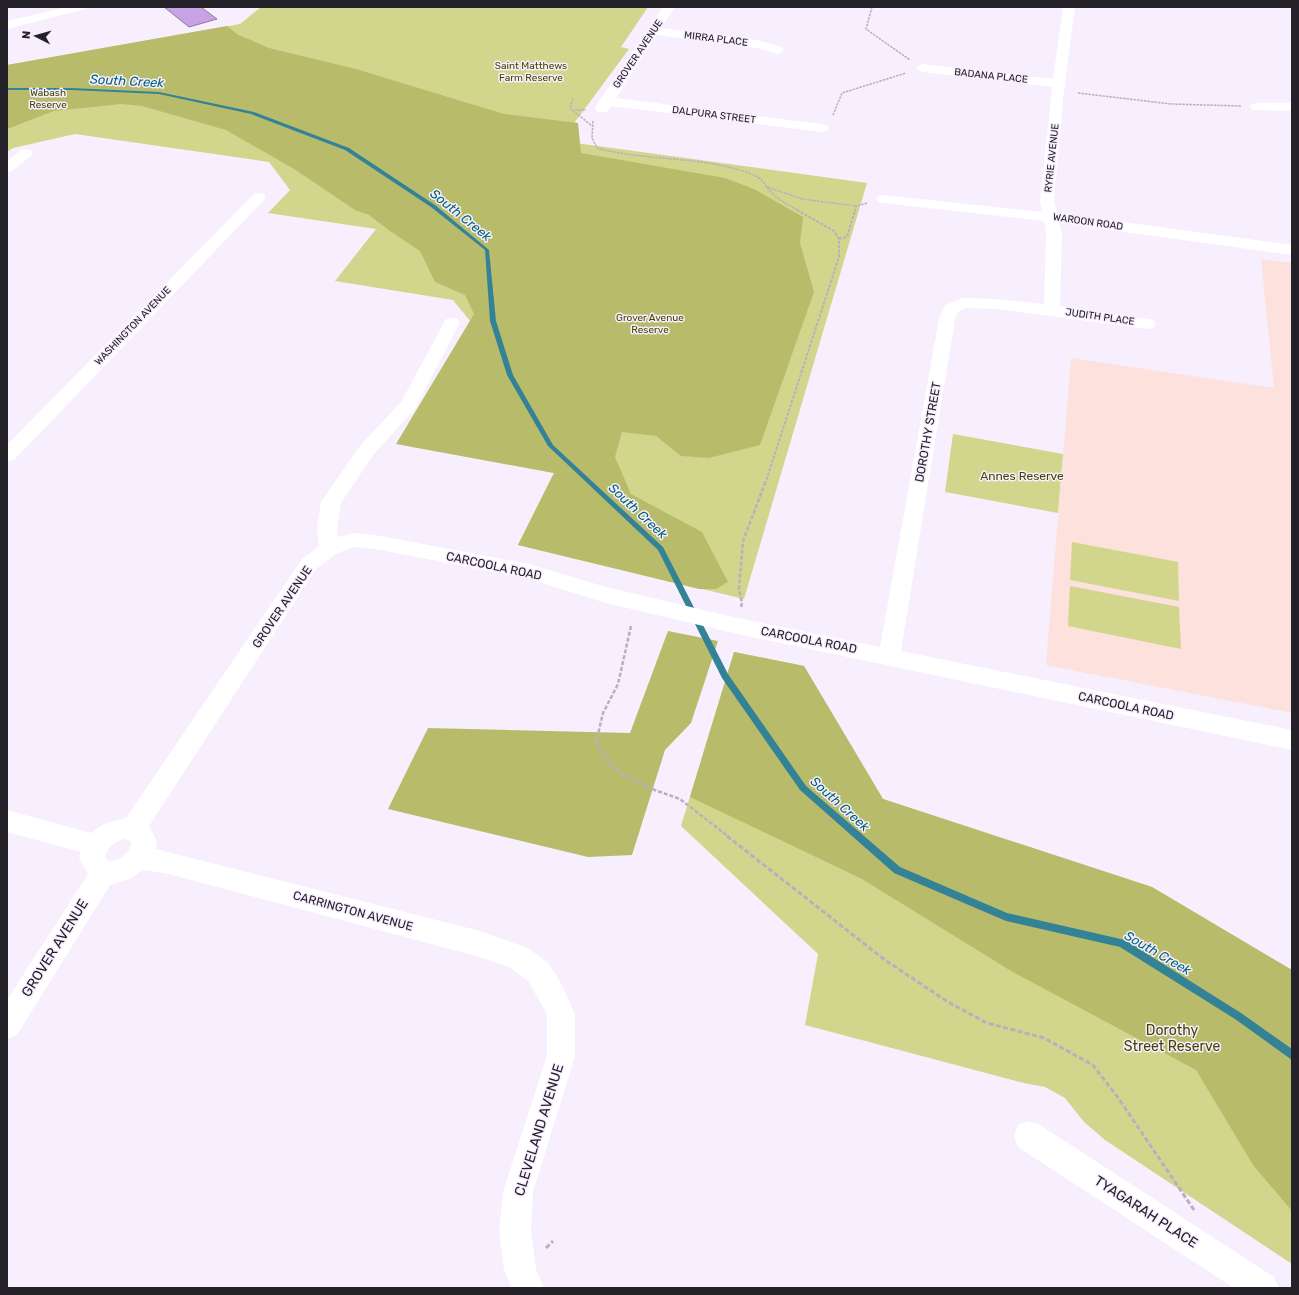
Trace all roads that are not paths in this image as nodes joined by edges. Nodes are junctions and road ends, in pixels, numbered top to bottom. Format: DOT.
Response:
graph roads {
  1 [pos="81,7"];
  2 [pos="669,7"];
  3 [pos="1069,7"];
  4 [pos="7,25"];
  5 [pos="653,31"];
  6 [pos="778,50"];
  7 [pos="922,68"];
  8 [pos="1060,84"];
  9 [pos="604,105"];
  10 [pos="1257,107"];
  11 [pos="1292,107"];
  12 [pos="822,128"];
  13 [pos="26,154"];
  14 [pos="7,168"];
  15 [pos="259,197"];
  16 [pos="883,199"];
  17 [pos="1051,217"];
  18 [pos="1292,250"];
  19 [pos="1052,310"];
  20 [pos="452,323"];
  21 [pos="1148,324"];
  22 [pos="7,456"];
  23 [pos="329,549"];
  24 [pos="889,656"];
  25 [pos="1292,740"];
  26 [pos="7,821"];
  27 [pos="132,829"];
  28 [pos="96,845"];
  29 [pos="140,858"];
  30 [pos="104,872"];
  31 [pos="551,992"];
  32 [pos="7,1025"];
  33 [pos="1029,1136"];
  34 [pos="524,1279"];
  35 [pos="1264,1288"];
  1 -- 4 [label="street"];
  2 -- 5 [label="street, GROVER AVENUE"];
  3 -- 8 [label="street, RYRIE AVENUE"];
  5 -- 6 [label="street, MIRRA PLACE"];
  5 -- 9 [label="street, GROVER AVENUE"];
  7 -- 8 [label="street, BADANA PLACE"];
  8 -- 17 [label="street, RYRIE AVENUE"];
  9 -- 12 [label="street, DALPURA STREET"];
  10 -- 11 [label="street"];
  13 -- 14 [label="street"];
  15 -- 22 [label="street, WASHINGTON AVENUE"];
  16 -- 17 [label="street, WAROON ROAD"];
  17 -- 18 [label="street, WAROON ROAD"];
  17 -- 19 [label="street, RYRIE AVENUE"];
  19 -- 21 [label="street, JUDITH PLACE"];
  19 -- 24 [label="street, DOROTHY STREET"];
  20 -- 23 [label="street"];
  23 -- 24 [label="street, CARCOOLA ROAD"];
  23 -- 27 [label="street, GROVER AVENUE"];
  24 -- 25 [label="street, CARCOOLA ROAD"];
  26 -- 28 [label="street"];
  27 -- 28 [label="street"];
  27 -- 29 [label="street"];
  28 -- 30 [label="street"];
  29 -- 30 [label="street"];
  29 -- 31 [label="street, CARRINGTON AVENUE"];
  30 -- 32 [label="street, GROVER AVENUE"];
  31 -- 34 [label="street, CLEVELAND AVENUE"];
  33 -- 35 [label="street, TYAGARAH PLACE"];
}
